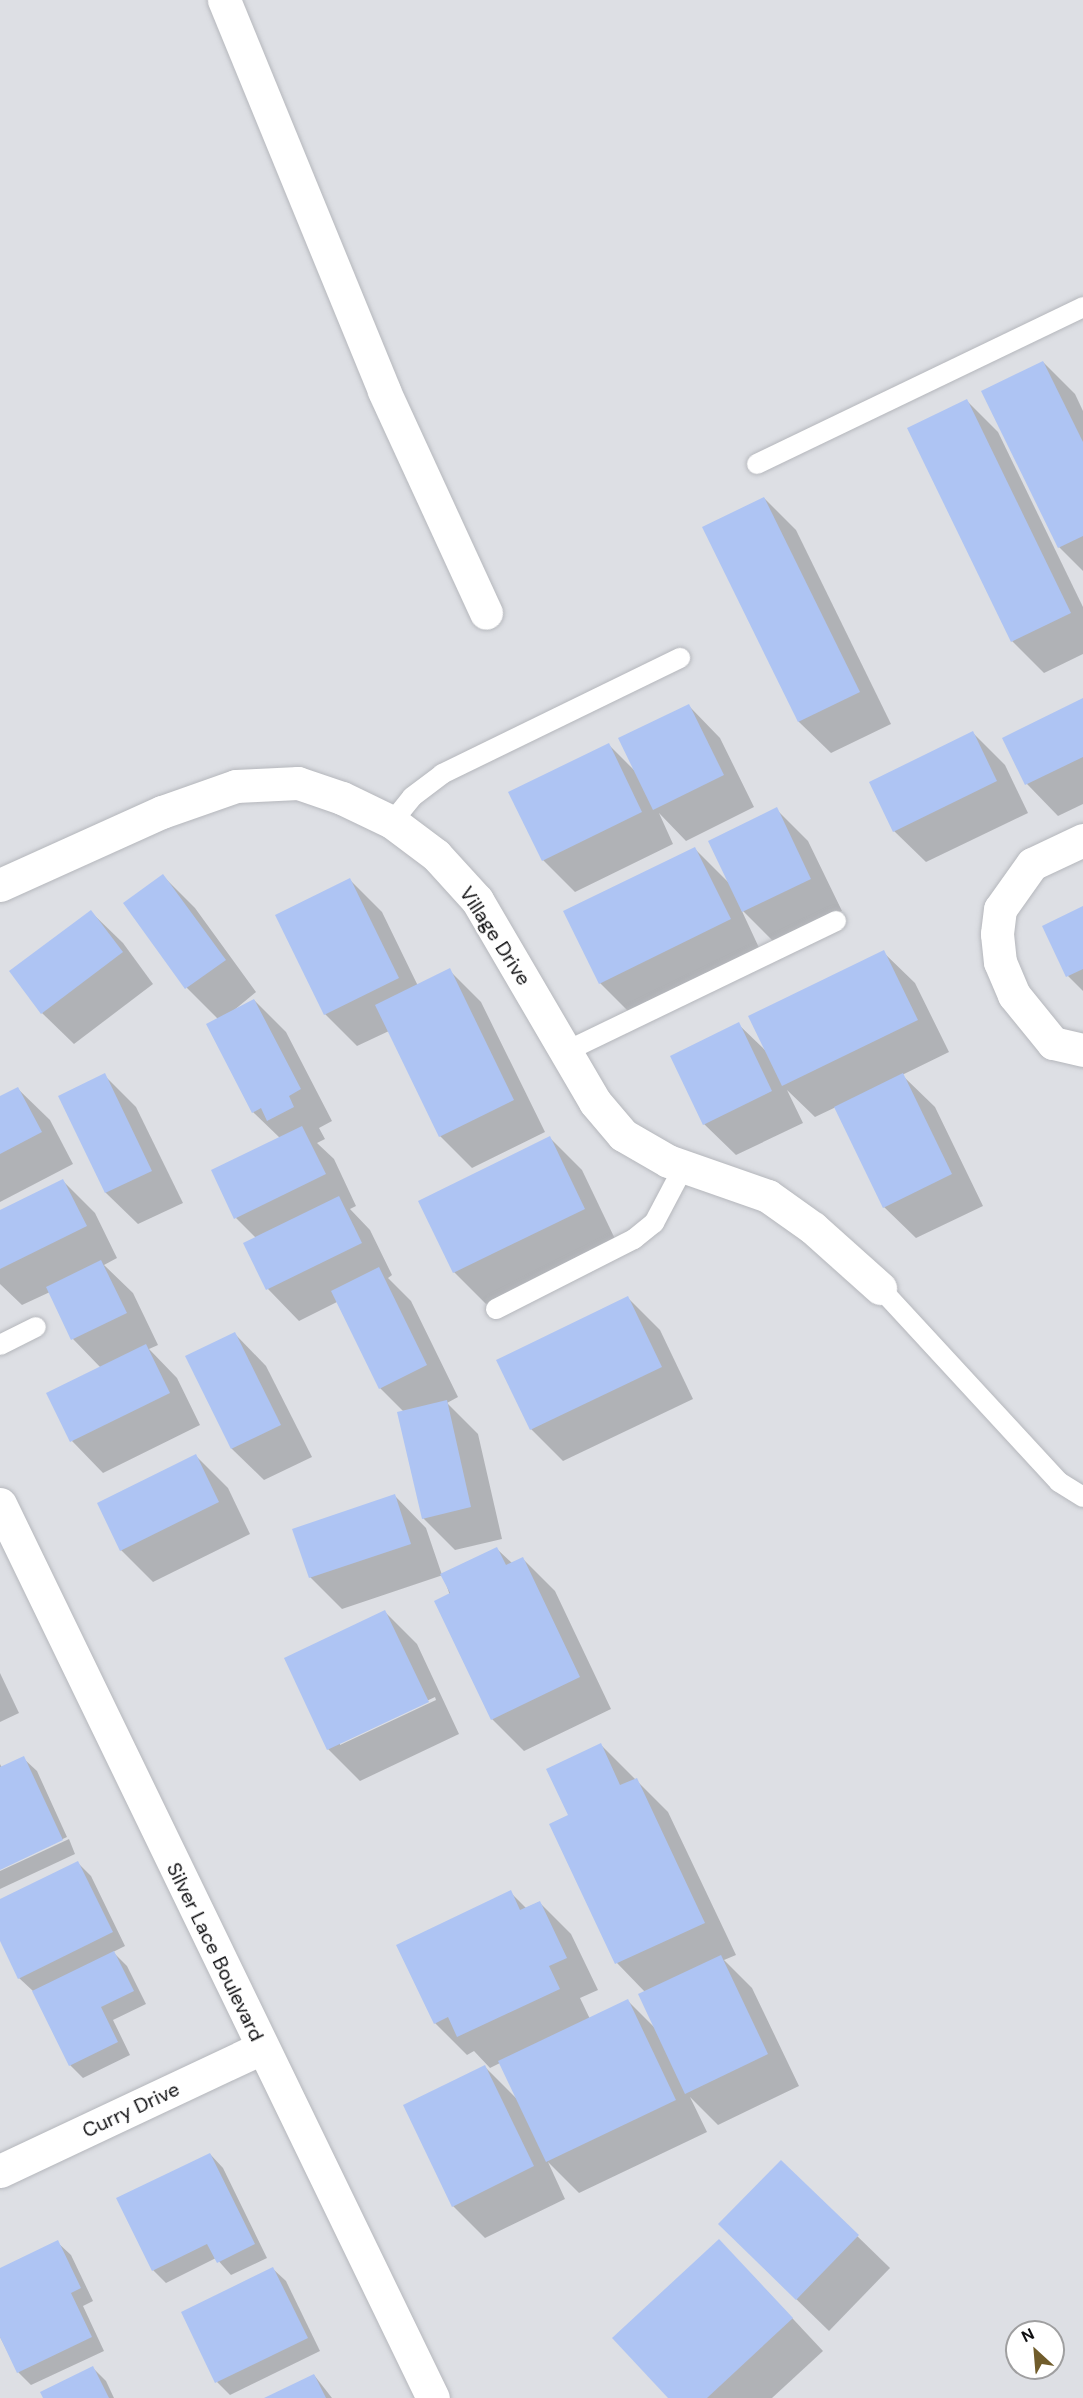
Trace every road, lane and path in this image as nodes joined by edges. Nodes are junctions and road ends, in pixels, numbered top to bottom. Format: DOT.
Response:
graph roads {
  1 [pos="224,0"];
  2 [pos="1083,307"];
  3 [pos="757,464"];
  4 [pos="486,613"];
  5 [pos="680,658"];
  6 [pos="392,822"];
  7 [pos="1083,840"];
  8 [pos="0,885"];
  9 [pos="836,921"];
  10 [pos="1083,1050"];
  11 [pos="565,1052"];
  12 [pos="684,1166"];
  13 [pos="880,1288"];
  14 [pos="496,1309"];
  15 [pos="36,1327"];
  16 [pos="0,1345"];
  17 [pos="1083,1497"];
  18 [pos="0,1503"];
  19 [pos="261,2048"];
  20 [pos="0,2172"];
  21 [pos="433,2398"];
  1 -- 4 [label="street"];
  2 -- 3 [label="lane"];
  5 -- 6 [label="lane"];
  6 -- 8 [label="street, Village Drive"];
  6 -- 11 [label="street, Village Drive"];
  7 -- 10 [label="street"];
  9 -- 11 [label="lane"];
  11 -- 12 [label="street, Village Drive"];
  12 -- 13 [label="street, Village Drive"];
  12 -- 14 [label="lane"];
  13 -- 17 [label="lane"];
  15 -- 16 [label="lane"];
  18 -- 19 [label="street, Silver Lace Boulevard"];
  19 -- 20 [label="street, Curry Drive"];
  19 -- 21 [label="street, Silver Lace Boulevard"];
}
